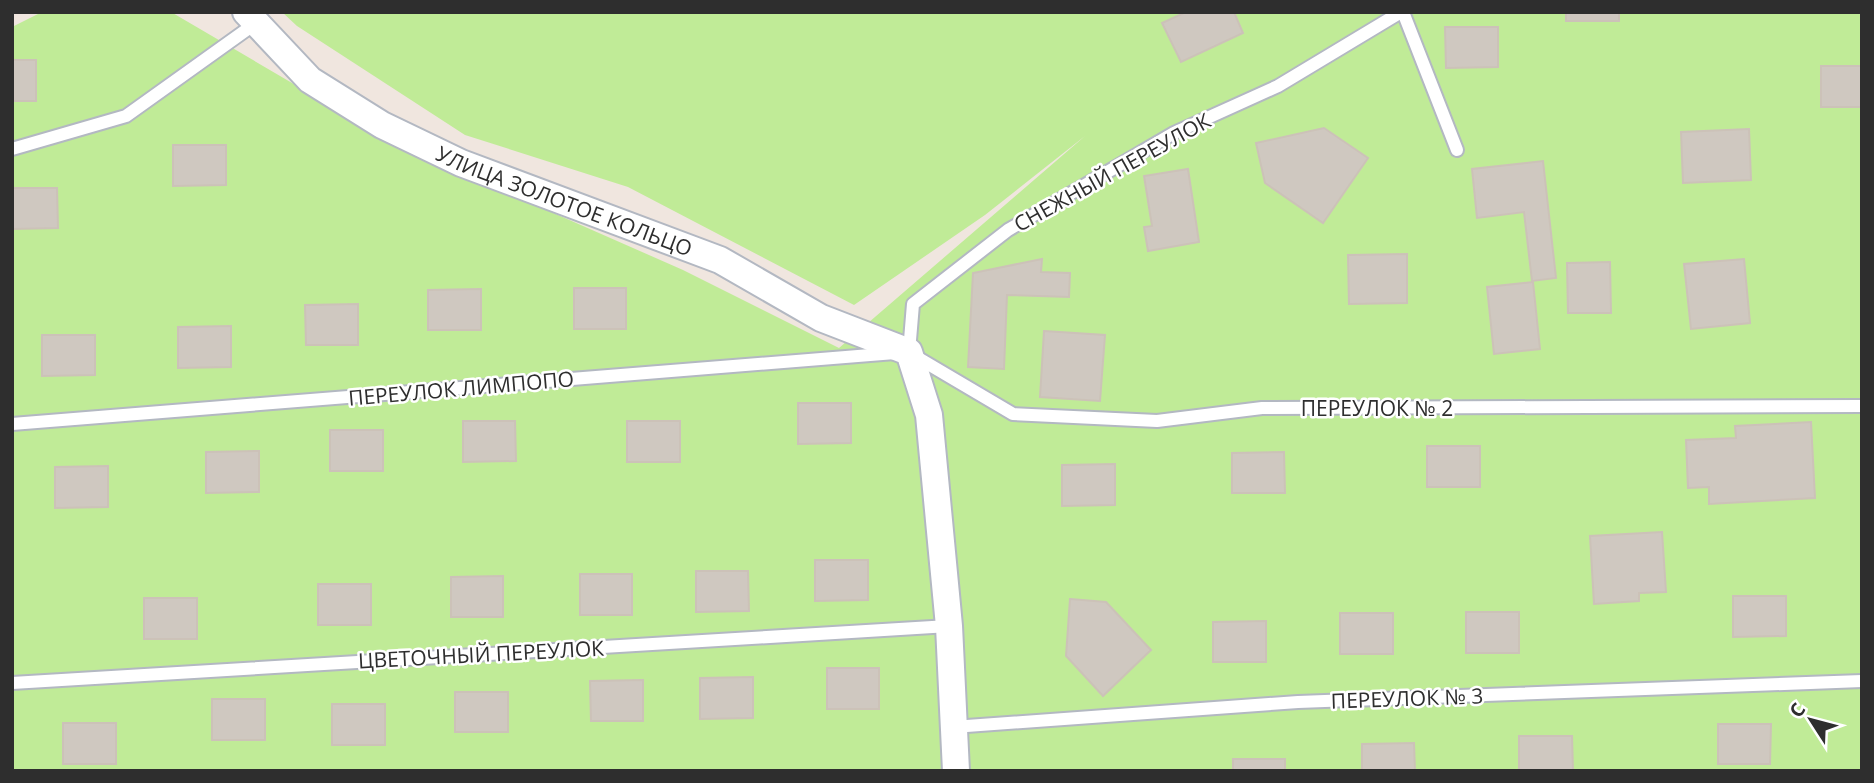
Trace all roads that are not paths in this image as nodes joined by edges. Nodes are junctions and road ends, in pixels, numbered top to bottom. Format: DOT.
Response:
graph roads {
  1 [pos="1402,12"];
  2 [pos="251,18"];
  3 [pos="12,149"];
  4 [pos="1457,150"];
  5 [pos="909,352"];
  6 [pos="1862,406"];
  7 [pos="12,424"];
  8 [pos="949,626"];
  9 [pos="1862,681"];
  10 [pos="12,683"];
  11 [pos="953,727"];
  12 [pos="956,771"];
  1 -- 4 [label="lane, СНЕЖНЫЙ ПЕРЕУЛОК"];
  1 -- 5 [label="lane, СНЕЖНЫЙ ПЕРЕУЛОК"];
  2 -- 3 [label="lane"];
  2 -- 5 [label="street, УЛИЦА ЗОЛОТОЕ КОЛЬЦО"];
  5 -- 6 [label="lane, ПЕРЕУЛОК № 2"];
  5 -- 7 [label="lane, ПЕРЕУЛОК ЛИМПОПО"];
  5 -- 8 [label="street"];
  8 -- 10 [label="lane, ЦВЕТОЧНЫЙ ПЕРЕУЛОК"];
  8 -- 11 [label="street"];
  9 -- 11 [label="lane, ПЕРЕУЛОК № 3"];
  11 -- 12 [label="street"];
}
